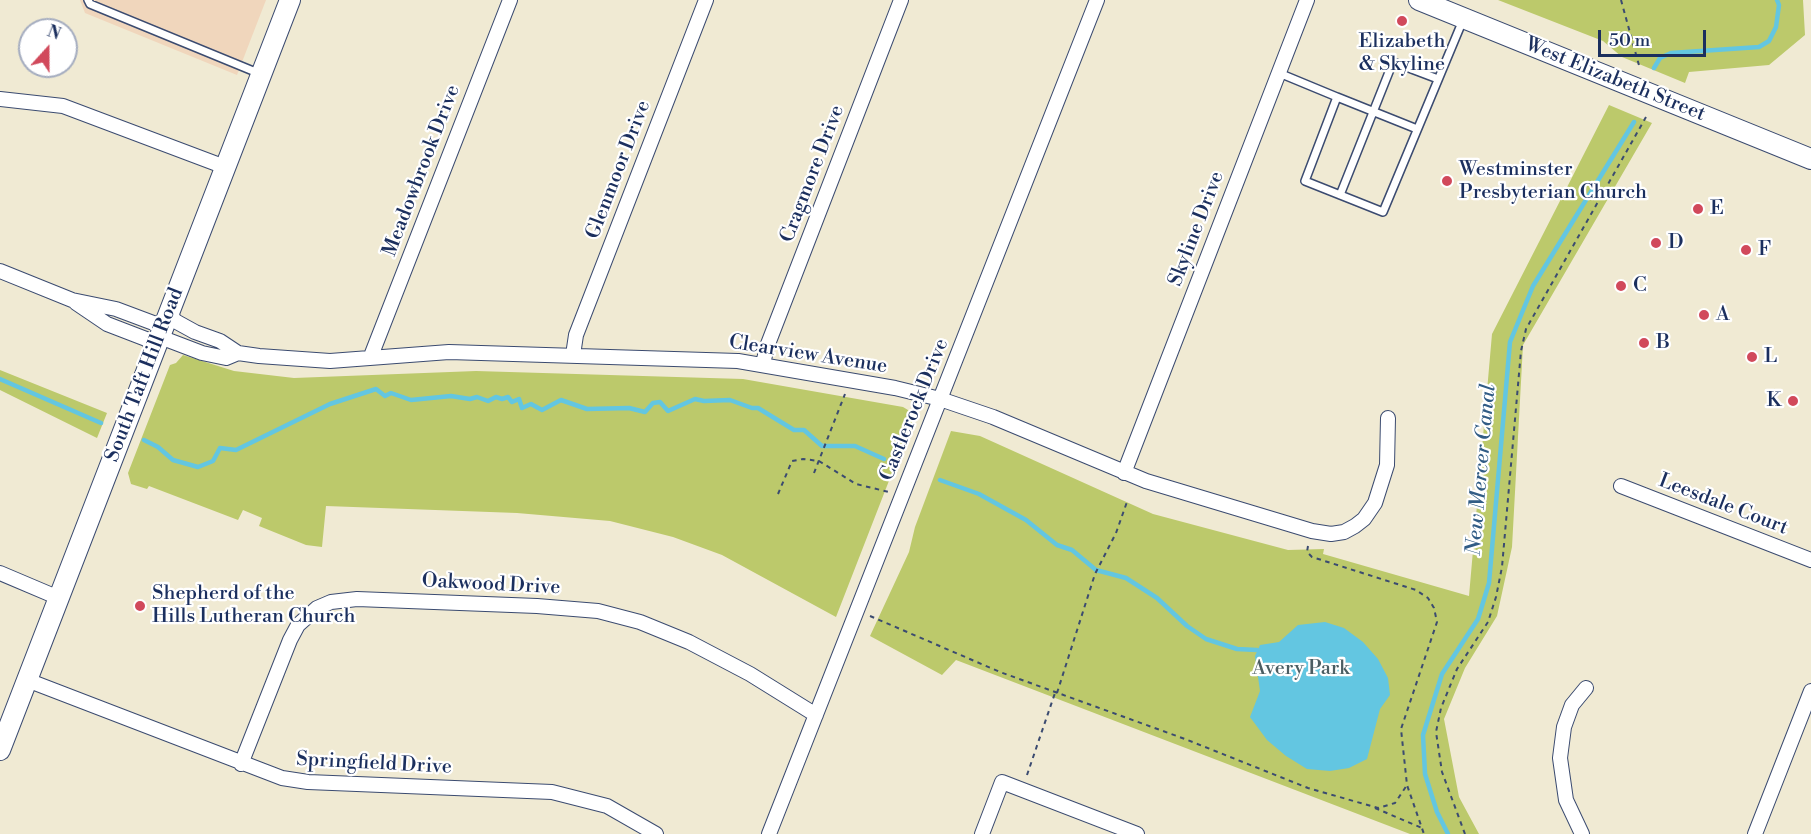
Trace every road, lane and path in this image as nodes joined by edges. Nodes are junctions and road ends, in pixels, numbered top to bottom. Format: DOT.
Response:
graph roads {
  1 [pos="88,0"];
  2 [pos="290,0"];
  3 [pos="510,0"];
  4 [pos="706,0"];
  5 [pos="901,0"];
  6 [pos="1097,0"];
  7 [pos="1306,0"];
  8 [pos="1419,0"];
  9 [pos="1621,0"];
  10 [pos="1464,18"];
  11 [pos="1640,69"];
  12 [pos="1279,73"];
  13 [pos="260,74"];
  14 [pos="1438,79"];
  15 [pos="1337,97"];
  16 [pos="0,99"];
  17 [pos="1374,110"];
  18 [pos="1646,117"];
  19 [pos="1418,129"];
  20 [pos="1811,159"];
  21 [pos="225,167"];
  22 [pos="1340,195"];
  23 [pos="0,271"];
  24 [pos="72,300"];
  25 [pos="162,331"];
  26 [pos="238,353"];
  27 [pos="573,355"];
  28 [pos="371,356"];
  29 [pos="763,363"];
  30 [pos="848,380"];
  31 [pos="940,399"];
  32 [pos="1388,418"];
  33 [pos="819,461"];
  34 [pos="814,473"];
  35 [pos="1124,473"];
  36 [pos="1622,486"];
  37 [pos="778,494"];
  38 [pos="902,496"];
  39 [pos="1128,499"];
  40 [pos="1312,531"];
  41 [pos="1811,560"];
  42 [pos="0,573"];
  43 [pos="59,598"];
  44 [pos="857,610"];
  45 [pos="27,680"];
  46 [pos="1586,688"];
  47 [pos="1811,691"];
  48 [pos="1056,692"];
  49 [pos="816,715"];
  50 [pos="0,750"];
  51 [pos="241,764"];
  52 [pos="1407,785"];
  53 [pos="1022,789"];
  54 [pos="1369,807"];
  55 [pos="1422,828"];
  56 [pos="656,834"];
  57 [pos="769,834"];
  58 [pos="982,834"];
  59 [pos="1137,834"];
  60 [pos="1424,834"];
  61 [pos="1465,834"];
  62 [pos="1582,834"];
  63 [pos="1755,834"];
  1 -- 13 [label="lane"];
  2 -- 13 [label="main road, South Taft Hill Road"];
  3 -- 28 [label="street, Meadowbrook Drive"];
  4 -- 27 [label="street, Glenmoor Drive"];
  5 -- 29 [label="street, Cragmore Drive"];
  6 -- 31 [label="street, Castlerock Drive"];
  7 -- 12 [label="street, Skyline Drive"];
  8 -- 10 [label="main road, West Elizabeth Street"];
  9 -- 11 [label="path"];
  10 -- 14 [label="lane"];
  10 -- 20 [label="main road, West Elizabeth Street"];
  12 -- 15 [label="lane"];
  12 -- 35 [label="street, Skyline Drive"];
  13 -- 21 [label="main road, South Taft Hill Road"];
  14 -- 17 [label="lane"];
  14 -- 19 [label="lane"];
  15 -- 17 [label="lane"];
  15 -- 22 [label="lane"];
  16 -- 21 [label="street"];
  17 -- 19 [label="lane"];
  17 -- 22 [label="lane"];
  18 -- 61 [label="path"];
  19 -- 22 [label="lane"];
  21 -- 25 [label="main road, South Taft Hill Road"];
  23 -- 24 [label="street, Clearview Avenue"];
  24 -- 25 [label="street, Clearview Avenue"];
  24 -- 25 [label="street, Clearview Avenue"];
  25 -- 26 [label="street, Clearview Avenue"];
  25 -- 26 [label="street, Clearview Avenue"];
  25 -- 43 [label="main road, South Taft Hill Road"];
  26 -- 28 [label="street, Clearview Avenue"];
  27 -- 28 [label="street, Clearview Avenue"];
  27 -- 29 [label="street, Clearview Avenue"];
  29 -- 30 [label="street, Clearview Avenue"];
  30 -- 31 [label="street, Clearview Avenue"];
  30 -- 33 [label="path"];
  31 -- 35 [label="street, Clearview Avenue"];
  31 -- 38 [label="street, Castlerock Drive"];
  32 -- 40 [label="street, Clearview Avenue"];
  33 -- 34 [label="path"];
  33 -- 37 [label="path"];
  33 -- 38 [label="path"];
  35 -- 40 [label="street, Clearview Avenue"];
  36 -- 41 [label="street, Leesdale Court"];
  38 -- 44 [label="street, Castlerock Drive"];
  39 -- 48 [label="path"];
  40 -- 52 [label="path"];
  42 -- 43 [label="street"];
  43 -- 45 [label="main road, South Taft Hill Road"];
  44 -- 48 [label="path"];
  44 -- 49 [label="street, Castlerock Drive"];
  45 -- 50 [label="main road, South Taft Hill Road"];
  45 -- 51 [label="street, Springfield Drive"];
  46 -- 62 [label="street"];
  47 -- 63 [label="street"];
  48 -- 53 [label="path"];
  48 -- 54 [label="path"];
  49 -- 51 [label="street, Oakwood Drive"];
  49 -- 57 [label="street, Castlerock Drive"];
  51 -- 56 [label="street, Springfield Drive"];
  52 -- 54 [label="path"];
  52 -- 55 [label="path"];
  53 -- 58 [label="street"];
  53 -- 59 [label="street"];
  54 -- 55 [label="path"];
  55 -- 60 [label="path"];
}
